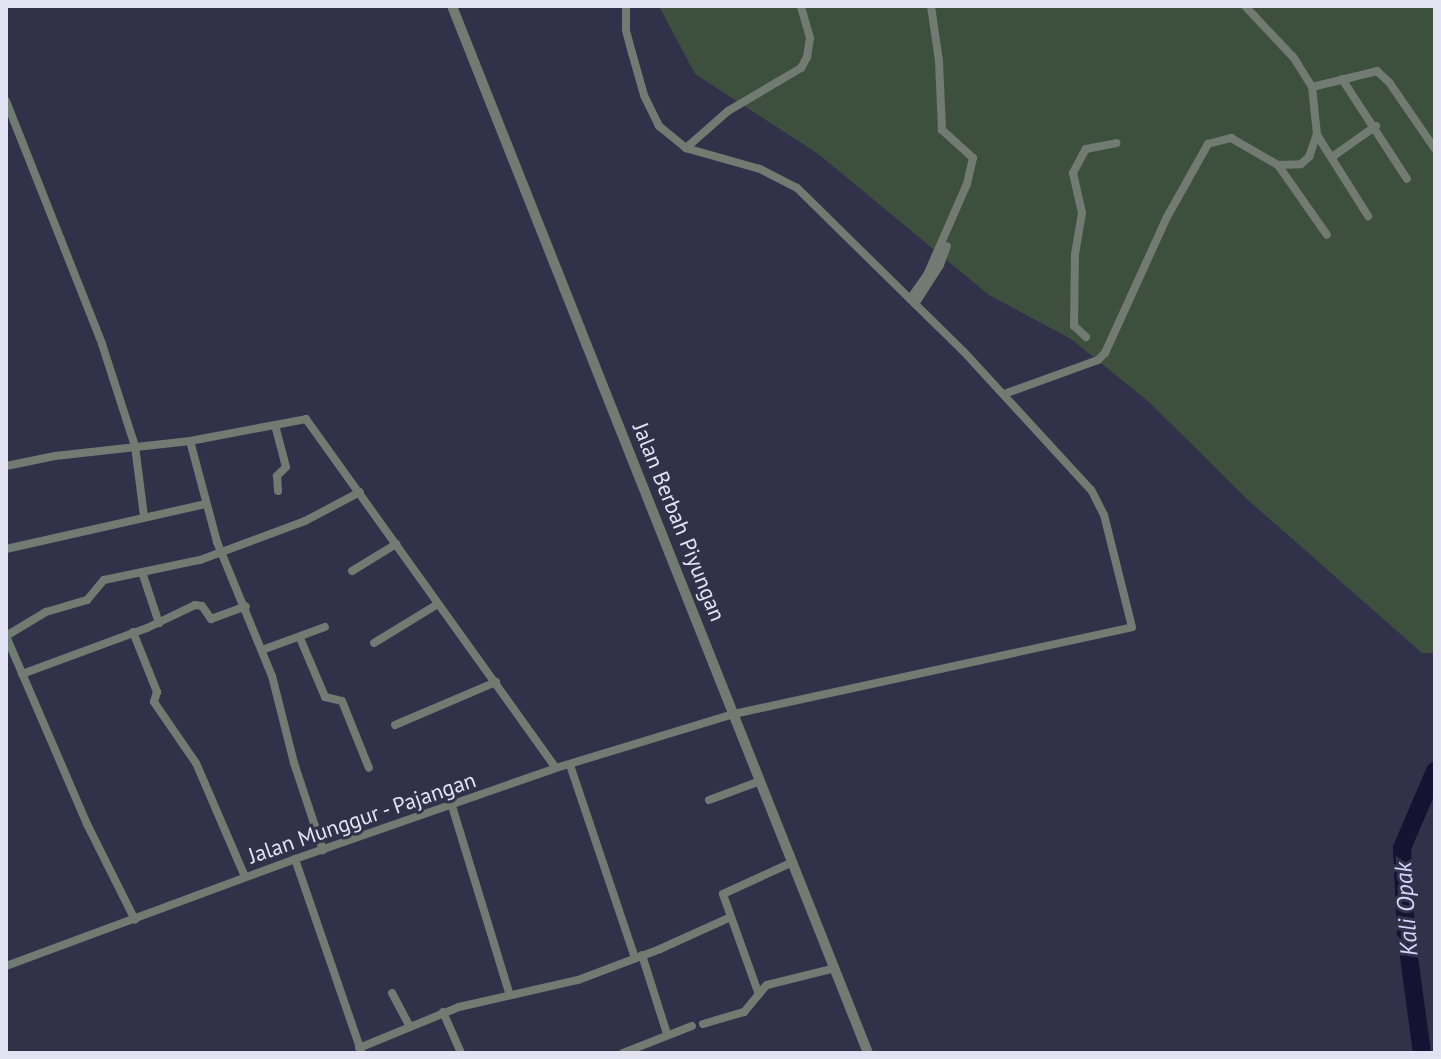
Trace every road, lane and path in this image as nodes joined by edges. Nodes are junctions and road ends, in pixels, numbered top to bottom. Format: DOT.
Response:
graph roads {
  1 [pos="452,6"];
  2 [pos="626,6"];
  3 [pos="801,6"];
  4 [pos="931,6"];
  5 [pos="1245,6"];
  6 [pos="1342,79"];
  7 [pos="1312,87"];
  8 [pos="6,101"];
  9 [pos="1376,126"];
  10 [pos="1317,134"];
  11 [pos="1116,143"];
  12 [pos="686,148"];
  13 [pos="1435,149"];
  14 [pos="1332,157"];
  15 [pos="1278,165"];
  16 [pos="1407,179"];
  17 [pos="1368,216"];
  18 [pos="1327,235"];
  19 [pos="947,246"];
  20 [pos="912,302"];
  21 [pos="1086,337"];
  22 [pos="1004,394"];
  23 [pos="275,425"];
  24 [pos="190,441"];
  25 [pos="135,446"];
  26 [pos="6,466"];
  27 [pos="278,491"];
  28 [pos="360,492"];
  29 [pos="206,504"];
  30 [pos="144,516"];
  31 [pos="396,544"];
  32 [pos="6,549"];
  33 [pos="220,551"];
  34 [pos="352,571"];
  35 [pos="142,572"];
  36 [pos="438,604"];
  37 [pos="246,606"];
  38 [pos="159,623"];
  39 [pos="325,627"];
  40 [pos="133,632"];
  41 [pos="6,636"];
  42 [pos="300,638"];
  43 [pos="374,643"];
  44 [pos="262,650"];
  45 [pos="22,674"];
  46 [pos="496,682"];
  47 [pos="734,714"];
  48 [pos="395,725"];
  49 [pos="570,765"];
  50 [pos="369,768"];
  51 [pos="556,768"];
  52 [pos="760,781"];
  53 [pos="709,800"];
  54 [pos="452,806"];
  55 [pos="323,850"];
  56 [pos="295,859"];
  57 [pos="793,862"];
  58 [pos="245,877"];
  59 [pos="731,917"];
  60 [pos="135,920"];
  61 [pos="638,957"];
  62 [pos="6,966"];
  63 [pos="835,968"];
  64 [pos="758,992"];
  65 [pos="392,993"];
  66 [pos="509,993"];
  67 [pos="443,1012"];
  68 [pos="703,1024"];
  69 [pos="692,1026"];
  70 [pos="410,1027"];
  71 [pos="667,1034"];
  72 [pos="360,1051"];
  73 [pos="461,1053"];
  74 [pos="623,1053"];
  75 [pos="868,1053"];
  1 -- 47 [label="street, Jalan Berbah Piyungan"];
  2 -- 12 [label="street"];
  3 -- 12 [label="street"];
  4 -- 20 [label="street"];
  5 -- 7 [label="street"];
  6 -- 7 [label="street"];
  6 -- 9 [label="street"];
  6 -- 13 [label="street"];
  7 -- 10 [label="street"];
  8 -- 25 [label="street"];
  9 -- 14 [label="street"];
  9 -- 16 [label="street"];
  10 -- 14 [label="street"];
  10 -- 15 [label="street"];
  11 -- 21 [label="street"];
  12 -- 20 [label="street"];
  14 -- 17 [label="street"];
  15 -- 18 [label="street"];
  15 -- 22 [label="street"];
  19 -- 20 [label="street"];
  20 -- 22 [label="street"];
  22 -- 47 [label="street, Jalan Munggur - Pajangan"];
  23 -- 24 [label="street"];
  23 -- 27 [label="street"];
  23 -- 28 [label="street"];
  24 -- 25 [label="street"];
  24 -- 29 [label="street"];
  25 -- 26 [label="street"];
  25 -- 30 [label="street"];
  28 -- 31 [label="street"];
  28 -- 33 [label="street"];
  29 -- 30 [label="street"];
  29 -- 33 [label="street"];
  30 -- 32 [label="street"];
  31 -- 34 [label="street"];
  31 -- 36 [label="street"];
  33 -- 35 [label="street"];
  33 -- 37 [label="street"];
  35 -- 38 [label="street"];
  35 -- 41 [label="street"];
  36 -- 43 [label="street"];
  36 -- 46 [label="street"];
  37 -- 38 [label="street"];
  37 -- 44 [label="street"];
  38 -- 40 [label="street"];
  39 -- 42 [label="street"];
  40 -- 45 [label="street"];
  40 -- 58 [label="street"];
  41 -- 45 [label="street"];
  42 -- 44 [label="street"];
  42 -- 50 [label="street"];
  44 -- 55 [label="street"];
  45 -- 60 [label="street"];
  46 -- 48 [label="street"];
  46 -- 51 [label="street"];
  47 -- 49 [label="street, Jalan Munggur - Pajangan"];
  47 -- 52 [label="street, Jalan Berbah Piyungan"];
  49 -- 51 [label="street, Jalan Munggur - Pajangan"];
  49 -- 61 [label="street"];
  51 -- 54 [label="street, Jalan Munggur - Pajangan"];
  52 -- 53 [label="street"];
  52 -- 57 [label="street, Jalan Berbah Piyungan"];
  54 -- 55 [label="street, Jalan Munggur - Pajangan"];
  54 -- 66 [label="street"];
  55 -- 56 [label="street, Jalan Munggur - Pajangan"];
  56 -- 58 [label="street, Jalan Munggur - Pajangan"];
  56 -- 72 [label="street"];
  57 -- 59 [label="street"];
  57 -- 63 [label="street, Jalan Berbah Piyungan"];
  58 -- 60 [label="street, Jalan Munggur - Pajangan"];
  59 -- 61 [label="street"];
  59 -- 64 [label="street"];
  60 -- 62 [label="street, Jalan Munggur - Pajangan"];
  61 -- 66 [label="street"];
  61 -- 71 [label="street"];
  63 -- 64 [label="street"];
  63 -- 75 [label="street, Jalan Berbah Piyungan"];
  64 -- 68 [label="street"];
  65 -- 70 [label="street"];
  66 -- 67 [label="street"];
  67 -- 70 [label="street"];
  67 -- 73 [label="street"];
  69 -- 71 [label="street"];
  70 -- 72 [label="street"];
  71 -- 74 [label="street"];
}
